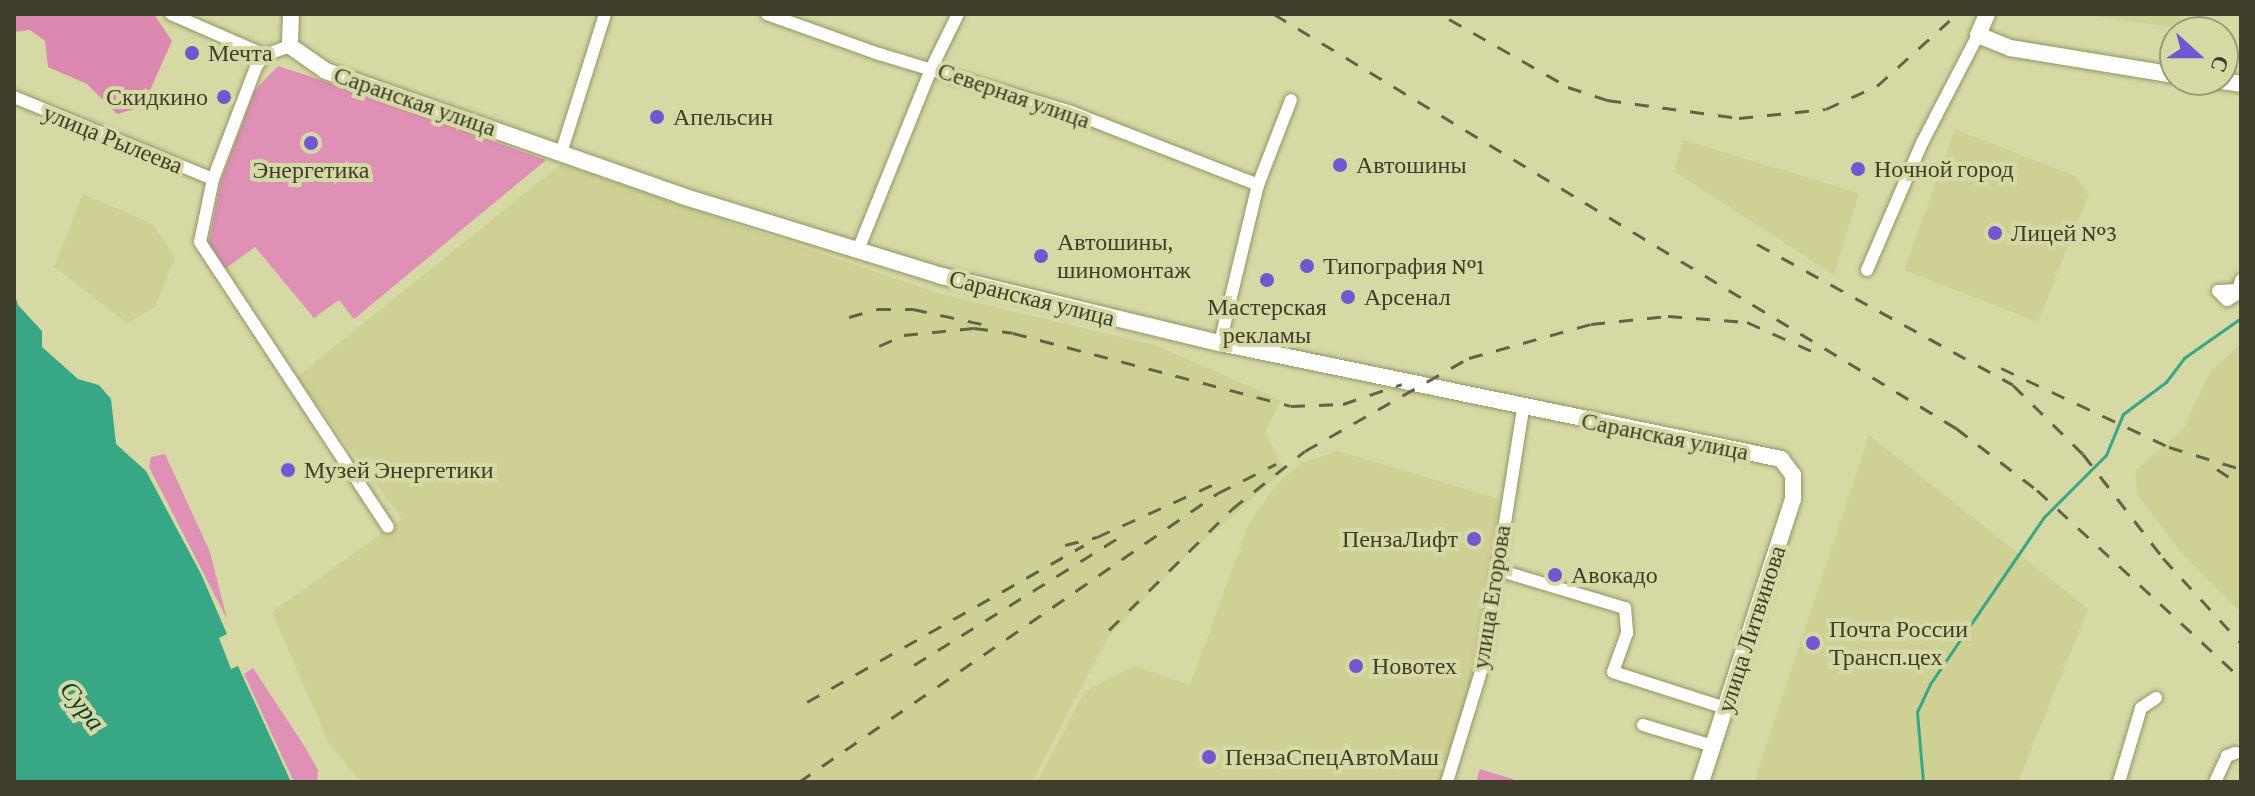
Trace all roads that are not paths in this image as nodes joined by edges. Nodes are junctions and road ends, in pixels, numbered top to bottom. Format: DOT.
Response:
graph roads {
  1 [pos="171,14"];
  2 [pos="291,14"];
  3 [pos="605,14"];
  4 [pos="767,14"];
  5 [pos="958,14"];
  6 [pos="1987,14"];
  7 [pos="1978,35"];
  8 [pos="290,46"];
  9 [pos="265,55"];
  10 [pos="932,67"];
  11 [pos="2159,73"];
  12 [pos="14,97"];
  13 [pos="1291,100"];
  14 [pos="561,153"];
  15 [pos="213,179"];
  16 [pos="1258,185"];
  17 [pos="858,250"];
  18 [pos="1867,270"];
  19 [pos="2241,280"];
  20 [pos="2241,292"];
  21 [pos="1220,343"];
  22 [pos="1523,409"];
  23 [pos="1793,475"];
  24 [pos="388,527"];
  25 [pos="1498,570"];
  26 [pos="2156,698"];
  27 [pos="1725,708"];
  28 [pos="1643,725"];
  29 [pos="1713,746"];
  30 [pos="2235,753"];
  31 [pos="1447,782"];
  32 [pos="1701,782"];
  33 [pos="2119,782"];
  34 [pos="2215,782"];
  1 -- 9 [label="street"];
  2 -- 8 [label="main road"];
  3 -- 14 [label="street"];
  4 -- 10 [label="street, Северная улица"];
  5 -- 10 [label="street"];
  6 -- 7 [label="main road"];
  7 -- 11 [label="main road"];
  7 -- 18 [label="street"];
  8 -- 9 [label="street"];
  8 -- 14 [label="main road, Саранская улица"];
  9 -- 15 [label="street"];
  10 -- 16 [label="street, Северная улица"];
  10 -- 17 [label="street"];
  12 -- 15 [label="street, улица Рылеева"];
  13 -- 16 [label="street"];
  14 -- 17 [label="main road, Саранская улица"];
  15 -- 24 [label="street"];
  16 -- 21 [label="street"];
  17 -- 21 [label="main road, Саранская улица"];
  19 -- 20 [label="street"];
  21 -- 22 [label="main road, Саранская улица"];
  22 -- 23 [label="main road, Саранская улица"];
  22 -- 25 [label="street, улица Егорова"];
  23 -- 27 [label="main road, улица Литвинова"];
  25 -- 27 [label="street"];
  25 -- 31 [label="street, улица Егорова"];
  26 -- 33 [label="street"];
  27 -- 29 [label="main road, улица Литвинова"];
  28 -- 29 [label="street"];
  29 -- 32 [label="main road, улица Литвинова"];
  30 -- 34 [label="street"];
}
